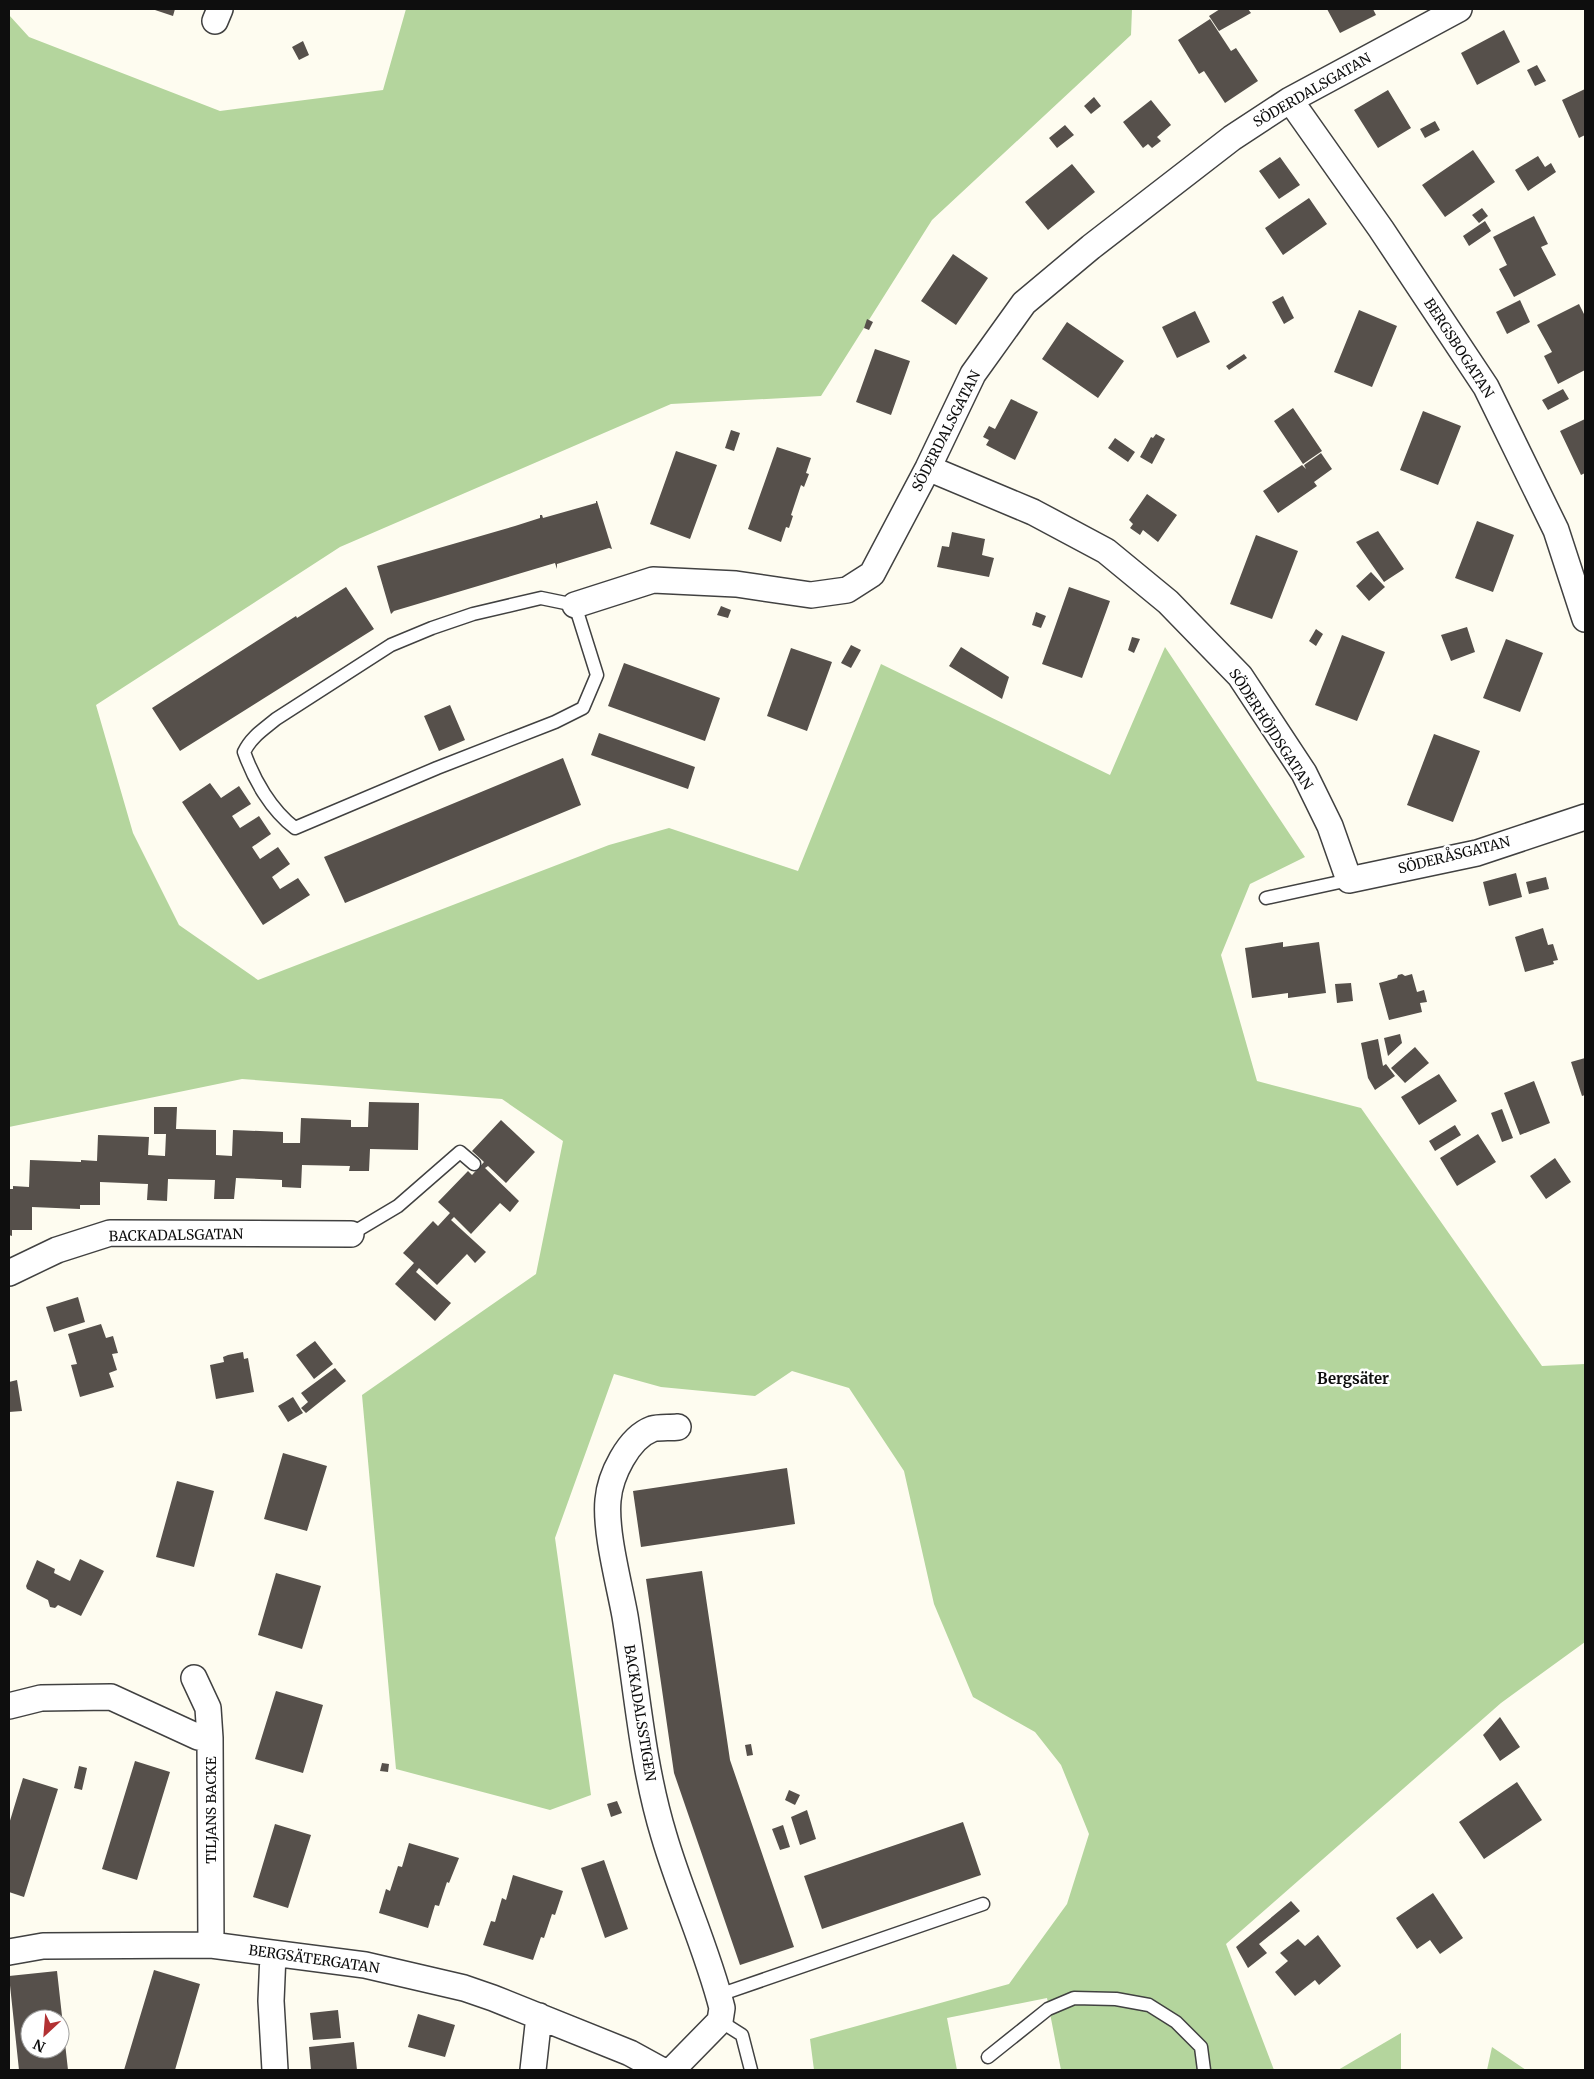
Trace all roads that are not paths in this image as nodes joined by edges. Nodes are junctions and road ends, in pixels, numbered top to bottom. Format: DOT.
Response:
graph roads {
  1 [pos="1459,9"];
  2 [pos="1290,100"];
  3 [pos="928,468"];
  4 [pos="575,605"];
  5 [pos="1585,619"];
  6 [pos="1585,817"];
  7 [pos="1349,880"];
  8 [pos="1266,898"];
  9 [pos="474,1164"];
  10 [pos="351,1234"];
  11 [pos="9,1273"];
  12 [pos="678,1427"];
  13 [pos="194,1678"];
  14 [pos="9,1706"];
  15 [pos="210,1738"];
  16 [pos="983,1904"];
  17 [pos="211,1945"];
  18 [pos="9,1952"];
  19 [pos="273,1954"];
  20 [pos="719,1995"];
  21 [pos="539,2016"];
  22 [pos="720,2021"];
  23 [pos="988,2057"];
  24 [pos="275,2070"];
  25 [pos="533,2070"];
  26 [pos="661,2070"];
  27 [pos="672,2070"];
  28 [pos="751,2070"];
  29 [pos="1204,2070"];
  1 -- 2 [label="street, SÖDERDALSGATAN"];
  2 -- 3 [label="street, SÖDERDALSGATAN"];
  2 -- 5 [label="street, BERGSBOGATAN"];
  3 -- 4 [label="street, SÖDERDALSGATAN"];
  3 -- 7 [label="street, SÖDERHÖJDSGATAN"];
  4 -- 4 [label="lane"];
  6 -- 7 [label="street, SÖDERÅSGATAN"];
  7 -- 8 [label="lane"];
  9 -- 10 [label="lane"];
  10 -- 11 [label="street, BACKADALSGATAN"];
  12 -- 20 [label="street, BACKADALSSTIGEN"];
  13 -- 15 [label="street, TILJANS BACKE"];
  14 -- 15 [label="street"];
  15 -- 17 [label="street, TILJANS BACKE"];
  16 -- 20 [label="lane"];
  17 -- 18 [label="street, BERGSÄTERGATAN"];
  17 -- 19 [label="street, BERGSÄTERGATAN"];
  19 -- 21 [label="street, BERGSÄTERGATAN"];
  19 -- 24 [label="street"];
  20 -- 22 [label="street, BACKADALSSTIGEN"];
  21 -- 25 [label="street"];
  21 -- 26 [label="street, BERGSÄTERGATAN"];
  22 -- 27 [label="street"];
  22 -- 28 [label="lane"];
  23 -- 29 [label="lane"];
}
